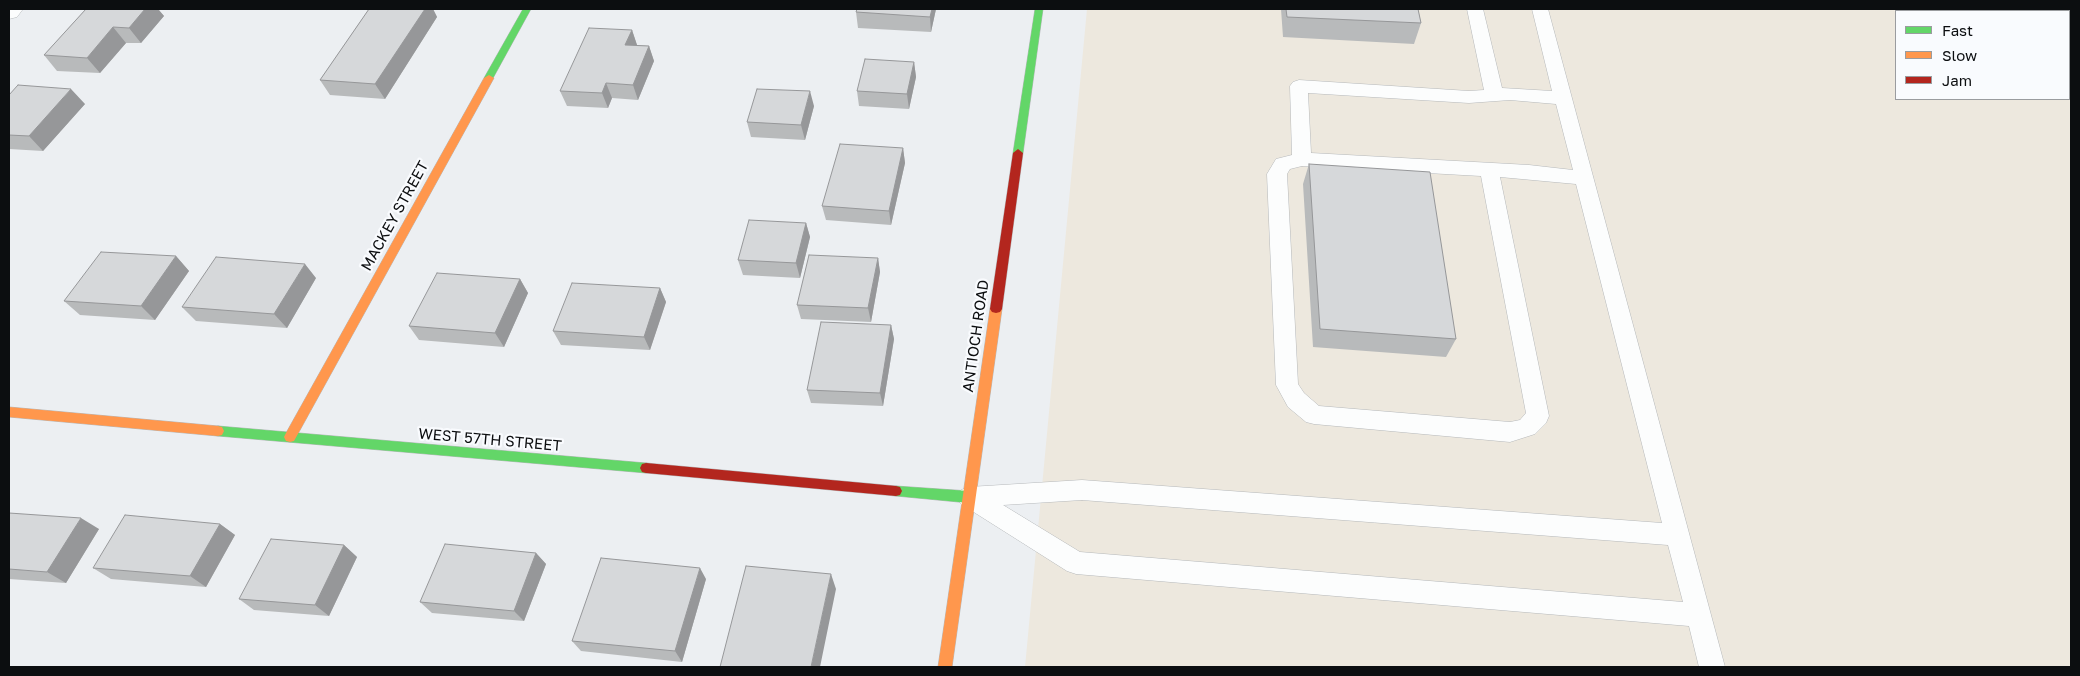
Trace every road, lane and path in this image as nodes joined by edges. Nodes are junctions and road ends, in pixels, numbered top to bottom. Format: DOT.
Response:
graph roads {
  1 [pos="12,9"];
  2 [pos="527,9"];
  3 [pos="1039,9"];
  4 [pos="1475,9"];
  5 [pos="1540,9"];
  6 [pos="9,12"];
  7 [pos="1494,95"];
  8 [pos="1563,98"];
  9 [pos="1302,159"];
  10 [pos="1489,170"];
  11 [pos="1584,178"];
  12 [pos="9,412"];
  13 [pos="290,438"];
  14 [pos="969,497"];
  15 [pos="1677,535"];
  16 [pos="1698,615"];
  17 [pos="945,667"];
  18 [pos="1712,667"];
  1 -- 6 [label="street"];
  2 -- 13 [label="street, MACKEY STREET"];
  3 -- 14 [label="street, ANTIOCH ROAD"];
  4 -- 7 [label="lane"];
  5 -- 8 [label="lane"];
  7 -- 8 [label="lane"];
  7 -- 9 [label="lane"];
  8 -- 11 [label="lane"];
  9 -- 10 [label="lane"];
  9 -- 10 [label="lane"];
  10 -- 11 [label="lane"];
  11 -- 15 [label="lane"];
  12 -- 13 [label="street, WEST 57TH STREET"];
  13 -- 14 [label="street, WEST 57TH STREET"];
  14 -- 15 [label="lane"];
  14 -- 16 [label="lane"];
  14 -- 17 [label="street, ANTIOCH ROAD"];
  15 -- 16 [label="lane"];
  16 -- 18 [label="lane"];
}
